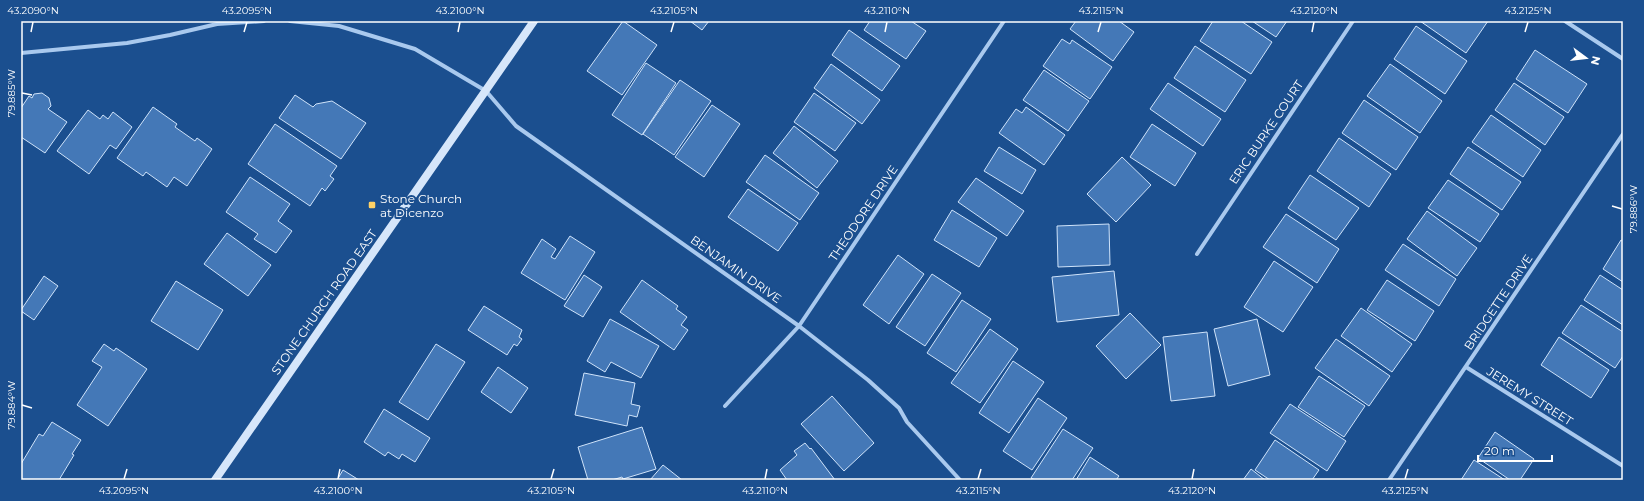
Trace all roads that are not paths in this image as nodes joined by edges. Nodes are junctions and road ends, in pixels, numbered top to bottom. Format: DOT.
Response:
graph roads {
  1 [pos="264,21"];
  2 [pos="290,21"];
  3 [pos="534,21"];
  4 [pos="1004,21"];
  5 [pos="1353,21"];
  6 [pos="1565,21"];
  7 [pos="21,52"];
  8 [pos="1623,59"];
  9 [pos="486,91"];
  10 [pos="1623,134"];
  11 [pos="1197,254"];
  12 [pos="799,326"];
  13 [pos="1466,367"];
  14 [pos="725,406"];
  15 [pos="1623,466"];
  16 [pos="216,480"];
  17 [pos="960,480"];
  18 [pos="1389,480"];
  1 -- 7 [label="street"];
  2 -- 9 [label="street, BENJAMIN DRIVE"];
  3 -- 9 [label="main road, STONE CHURCH ROAD EAST"];
  4 -- 12 [label="street, THEODORE DRIVE"];
  5 -- 11 [label="street, ERIC BURKE COURT"];
  6 -- 8 [label="street"];
  9 -- 12 [label="street, BENJAMIN DRIVE"];
  9 -- 16 [label="main road, STONE CHURCH ROAD EAST"];
  10 -- 13 [label="street, BRIDGETTE DRIVE"];
  12 -- 14 [label="street, THEODORE DRIVE"];
  12 -- 17 [label="street, BENJAMIN DRIVE"];
  13 -- 15 [label="street, JEREMY STREET"];
  13 -- 18 [label="street, BRIDGETTE DRIVE"];
}
